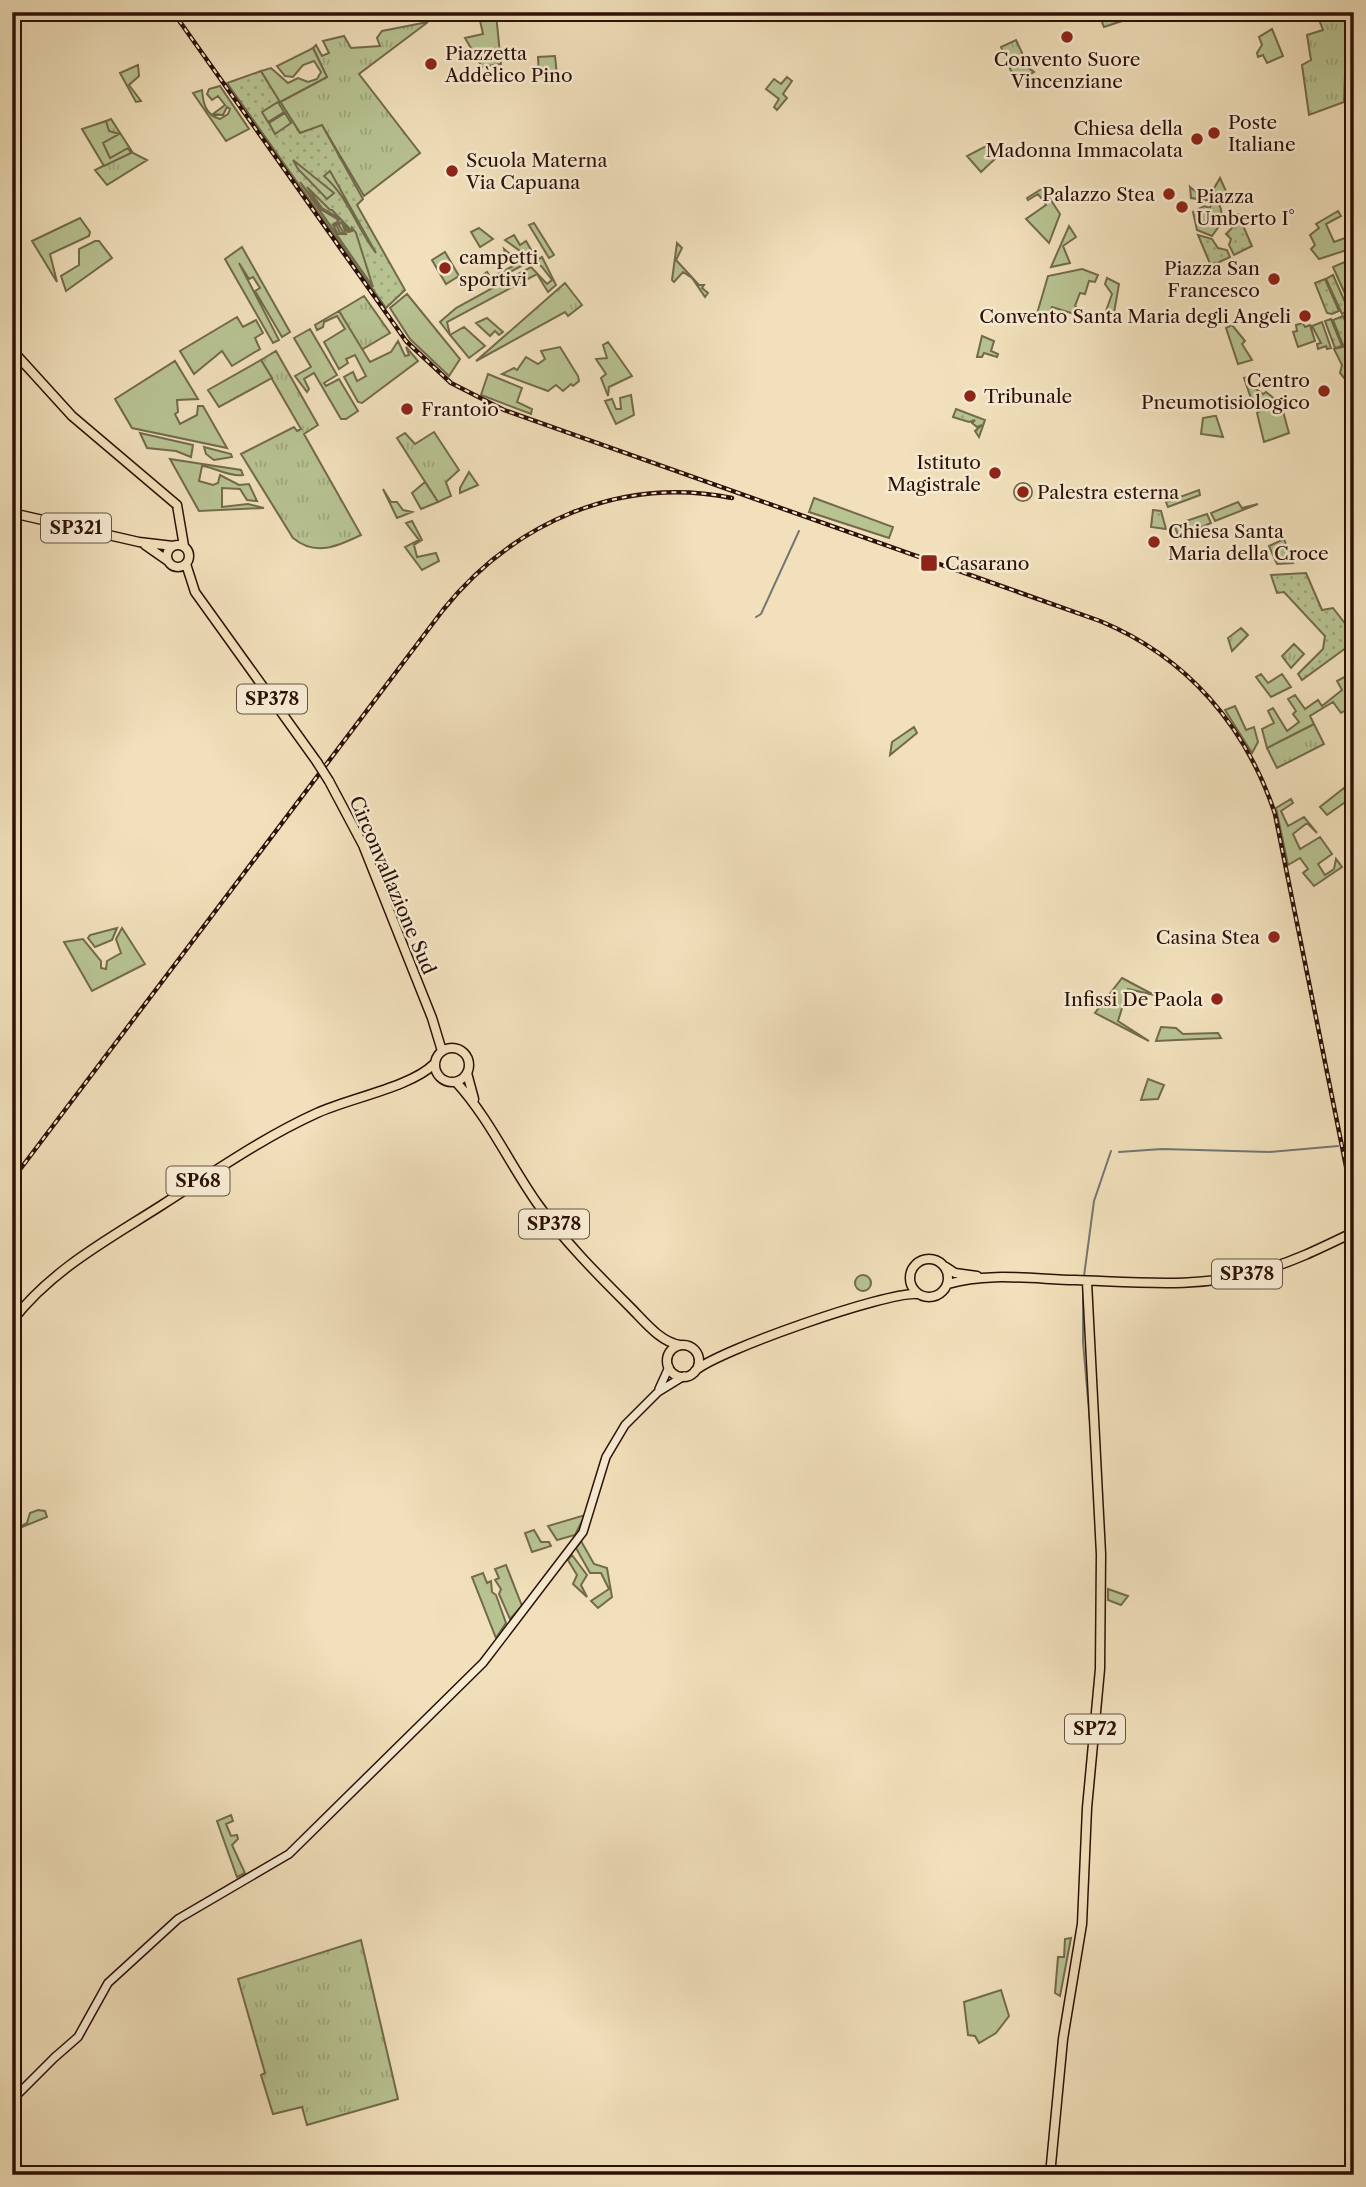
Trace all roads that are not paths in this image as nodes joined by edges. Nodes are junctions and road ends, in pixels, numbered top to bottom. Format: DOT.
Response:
graph roads {
  1 [pos="12,350"];
  2 [pos="12,513"];
  3 [pos="139,542"];
  4 [pos="178,546"];
  5 [pos="170,563"];
  6 [pos="186,564"];
  7 [pos="195,592"];
  8 [pos="432,1017"];
  9 [pos="454,1048"];
  10 [pos="442,1051"];
  11 [pos="434,1064"];
  12 [pos="467,1073"];
  13 [pos="439,1078"];
  14 [pos="409,1080"];
  15 [pos="456,1082"];
  16 [pos="476,1105"];
  17 [pos="1351,1233"];
  18 [pos="944,1267"];
  19 [pos="909,1278"];
  20 [pos="993,1278"];
  21 [pos="1087,1282"];
  22 [pos="947,1284"];
  23 [pos="917,1294"];
  24 [pos="880,1299"];
  25 [pos="12,1321"];
  26 [pos="652,1328"];
  27 [pos="680,1345"];
  28 [pos="696,1352"];
  29 [pos="724,1354"];
  30 [pos="668,1356"];
  31 [pos="669,1367"];
  32 [pos="695,1371"];
  33 [pos="684,1376"];
  34 [pos="658,1392"];
  35 [pos="12,2100"];
  36 [pos="1051,2175"];
  1 -- 4 [label="main road, Circonvallazione Sud"];
  2 -- 3 [label="main road, SP321"];
  3 -- 4 [label="main road, SP321"];
  3 -- 5 [label="main road"];
  4 -- 5 [label="main road"];
  4 -- 6 [label="main road, Circonvallazione Sud / SP378"];
  5 -- 6 [label="main road"];
  5 -- 7 [label="main road, SP378"];
  6 -- 7 [label="main road, Circonvallazione Sud / SP378"];
  7 -- 8 [label="main road, Circonvallazione Sud / SP378, bridge"];
  8 -- 9 [label="main road, SP378"];
  8 -- 10 [label="main road, Circonvallazione Sud / SP378"];
  9 -- 10 [label="main road"];
  9 -- 12 [label="main road, SP378"];
  10 -- 11 [label="main road"];
  11 -- 13 [label="main road"];
  11 -- 14 [label="main road, SP68"];
  12 -- 15 [label="main road"];
  12 -- 16 [label="main road, SP378"];
  13 -- 14 [label="main road, SP68"];
  13 -- 15 [label="main road"];
  14 -- 25 [label="main road, SP68"];
  15 -- 16 [label="main road, SP378"];
  16 -- 26 [label="main road, SP378"];
  17 -- 20 [label="main road, SP378"];
  18 -- 19 [label="main road, SP378"];
  18 -- 20 [label="main road, SP378"];
  18 -- 22 [label="main road"];
  19 -- 23 [label="main road"];
  19 -- 24 [label="main road, SP378"];
  20 -- 22 [label="main road, SP378"];
  21 -- 36 [label="main road, SP72"];
  22 -- 23 [label="main road, SP378"];
  23 -- 24 [label="main road, SP378"];
  24 -- 29 [label="main road, SP378"];
  26 -- 27 [label="main road, SP378"];
  26 -- 30 [label="main road, SP378"];
  27 -- 28 [label="main road, SP378"];
  27 -- 30 [label="main road"];
  28 -- 29 [label="main road, SP378"];
  28 -- 32 [label="main road"];
  29 -- 32 [label="main road, SP378"];
  30 -- 31 [label="main road, SP378"];
  31 -- 33 [label="main road"];
  31 -- 34 [label="main road"];
  32 -- 33 [label="main road, SP378"];
  33 -- 34 [label="main road"];
  34 -- 35 [label="main road"];
}
